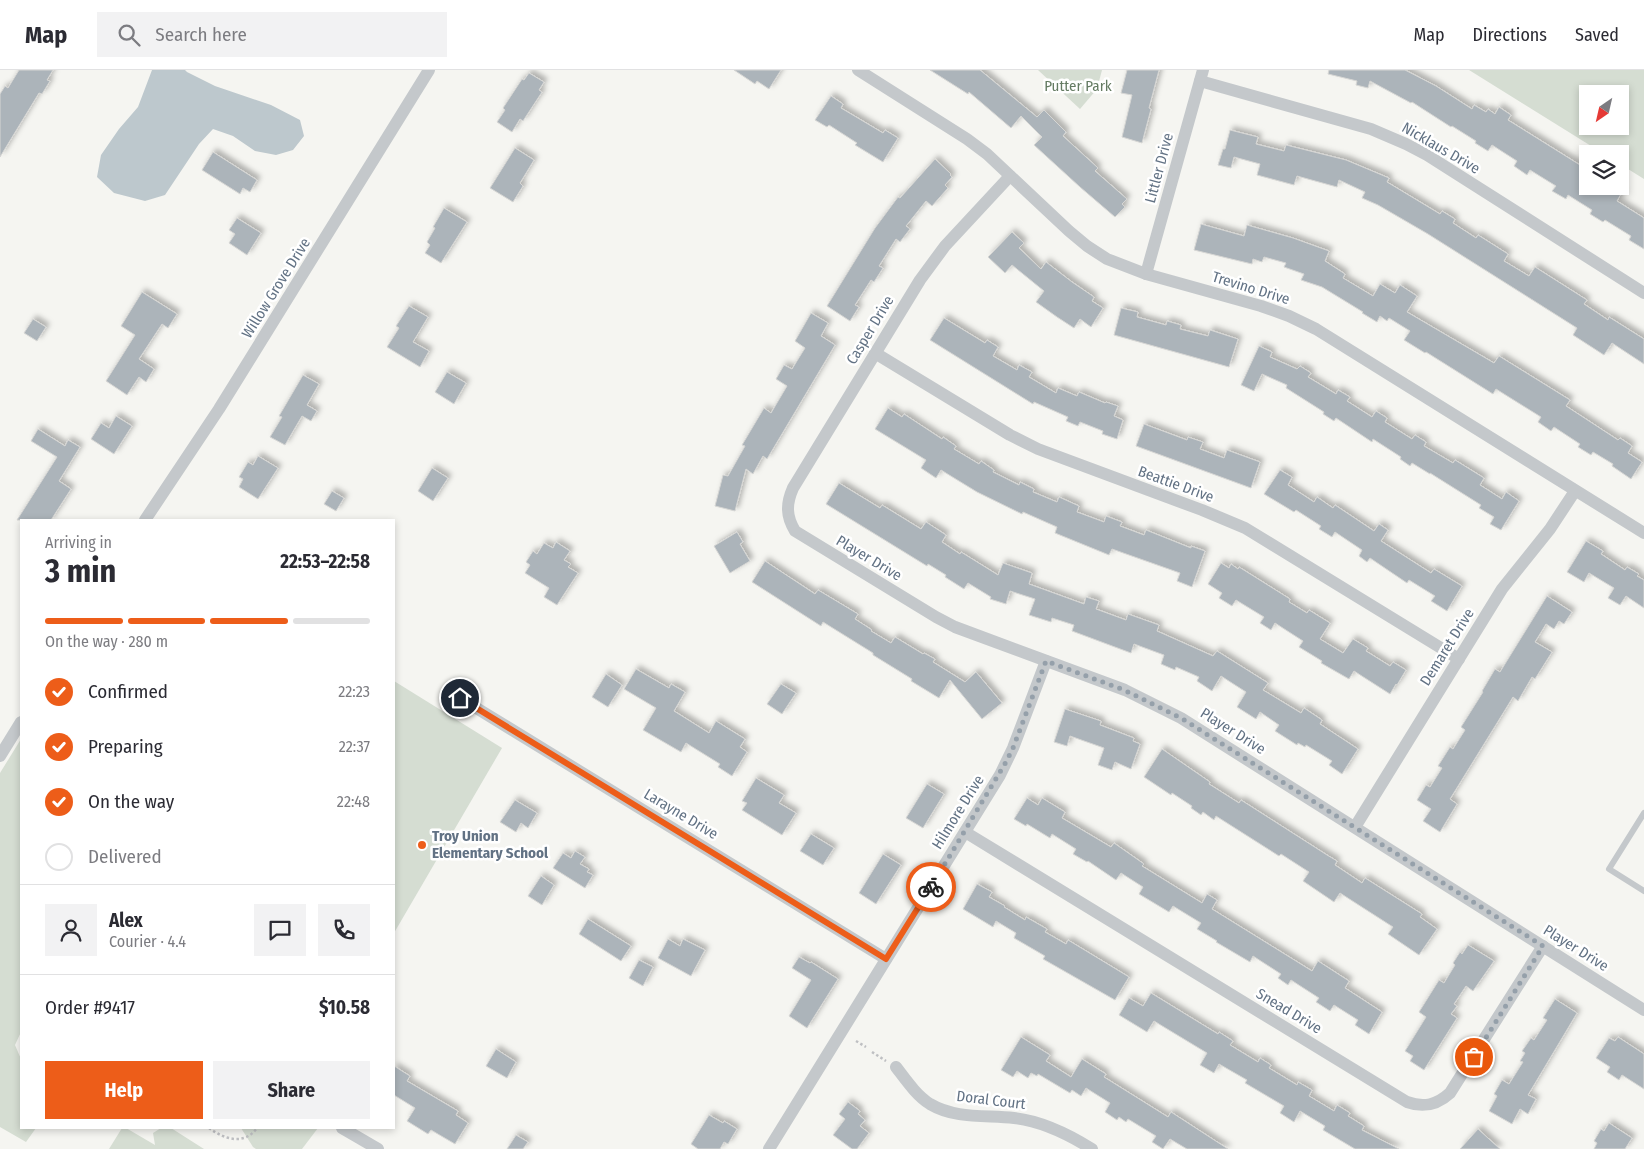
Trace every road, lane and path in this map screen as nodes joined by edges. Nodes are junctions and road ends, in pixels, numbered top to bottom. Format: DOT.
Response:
graph roads {
  1 [pos="858,70"];
  2 [pos="427,71"];
  3 [pos="1201,76"];
  4 [pos="1010,176"];
  5 [pos="1146,274"];
  6 [pos="1644,293"];
  7 [pos="875,353"];
  8 [pos="1576,490"];
  9 [pos="789,518"];
  10 [pos="146,519"];
  11 [pos="1644,533"];
  12 [pos="1459,658"];
  13 [pos="1046,661"];
  14 [pos="460,698"];
  15 [pos="20,724"];
  16 [pos="0,756"];
  17 [pos="1644,813"];
  18 [pos="1355,827"];
  19 [pos="965,832"];
  20 [pos="1644,891"];
  21 [pos="1543,946"];
  22 [pos="886,959"];
  23 [pos="1644,1010"];
  24 [pos="856,1041"];
  25 [pos="866,1047"];
  26 [pos="896,1067"];
  27 [pos="211,1129"];
  28 [pos="256,1129"];
  29 [pos="344,1129"];
  30 [pos="378,1149"];
  31 [pos="769,1149"];
  32 [pos="1092,1149"];
  1 -- 4 [label="street, Trevino Drive"];
  2 -- 10 [label="street, Willow Grove Drive"];
  3 -- 5 [label="street, Littler Drive"];
  3 -- 6 [label="street, Nicklaus Drive"];
  4 -- 5 [label="street, Trevino Drive"];
  4 -- 7 [label="street, Casper Drive"];
  5 -- 8 [label="street, Trevino Drive"];
  7 -- 9 [label="street, Casper Drive"];
  7 -- 12 [label="street, Beattie Drive"];
  8 -- 11 [label="street, Trevino Drive"];
  8 -- 12 [label="street, Demaret Drive"];
  9 -- 13 [label="street, Player Drive"];
  12 -- 18 [label="street, Demaret Drive"];
  13 -- 18 [label="street, Player Drive"];
  13 -- 19 [label="street, Hilmore Drive"];
  14 -- 22 [label="street, Larayne Drive"];
  15 -- 16 [label="street"];
  17 -- 20 [label="lane"];
  18 -- 21 [label="street, Player Drive"];
  19 -- 21 [label="street, Snead Drive"];
  19 -- 22 [label="street, Hilmore Drive"];
  21 -- 23 [label="street, Player Drive"];
  22 -- 31 [label="street, Hilmore Drive"];
  24 -- 25 [label="path"];
  26 -- 32 [label="street, Doral Court"];
  27 -- 28 [label="path"];
  29 -- 30 [label="street"];
}
